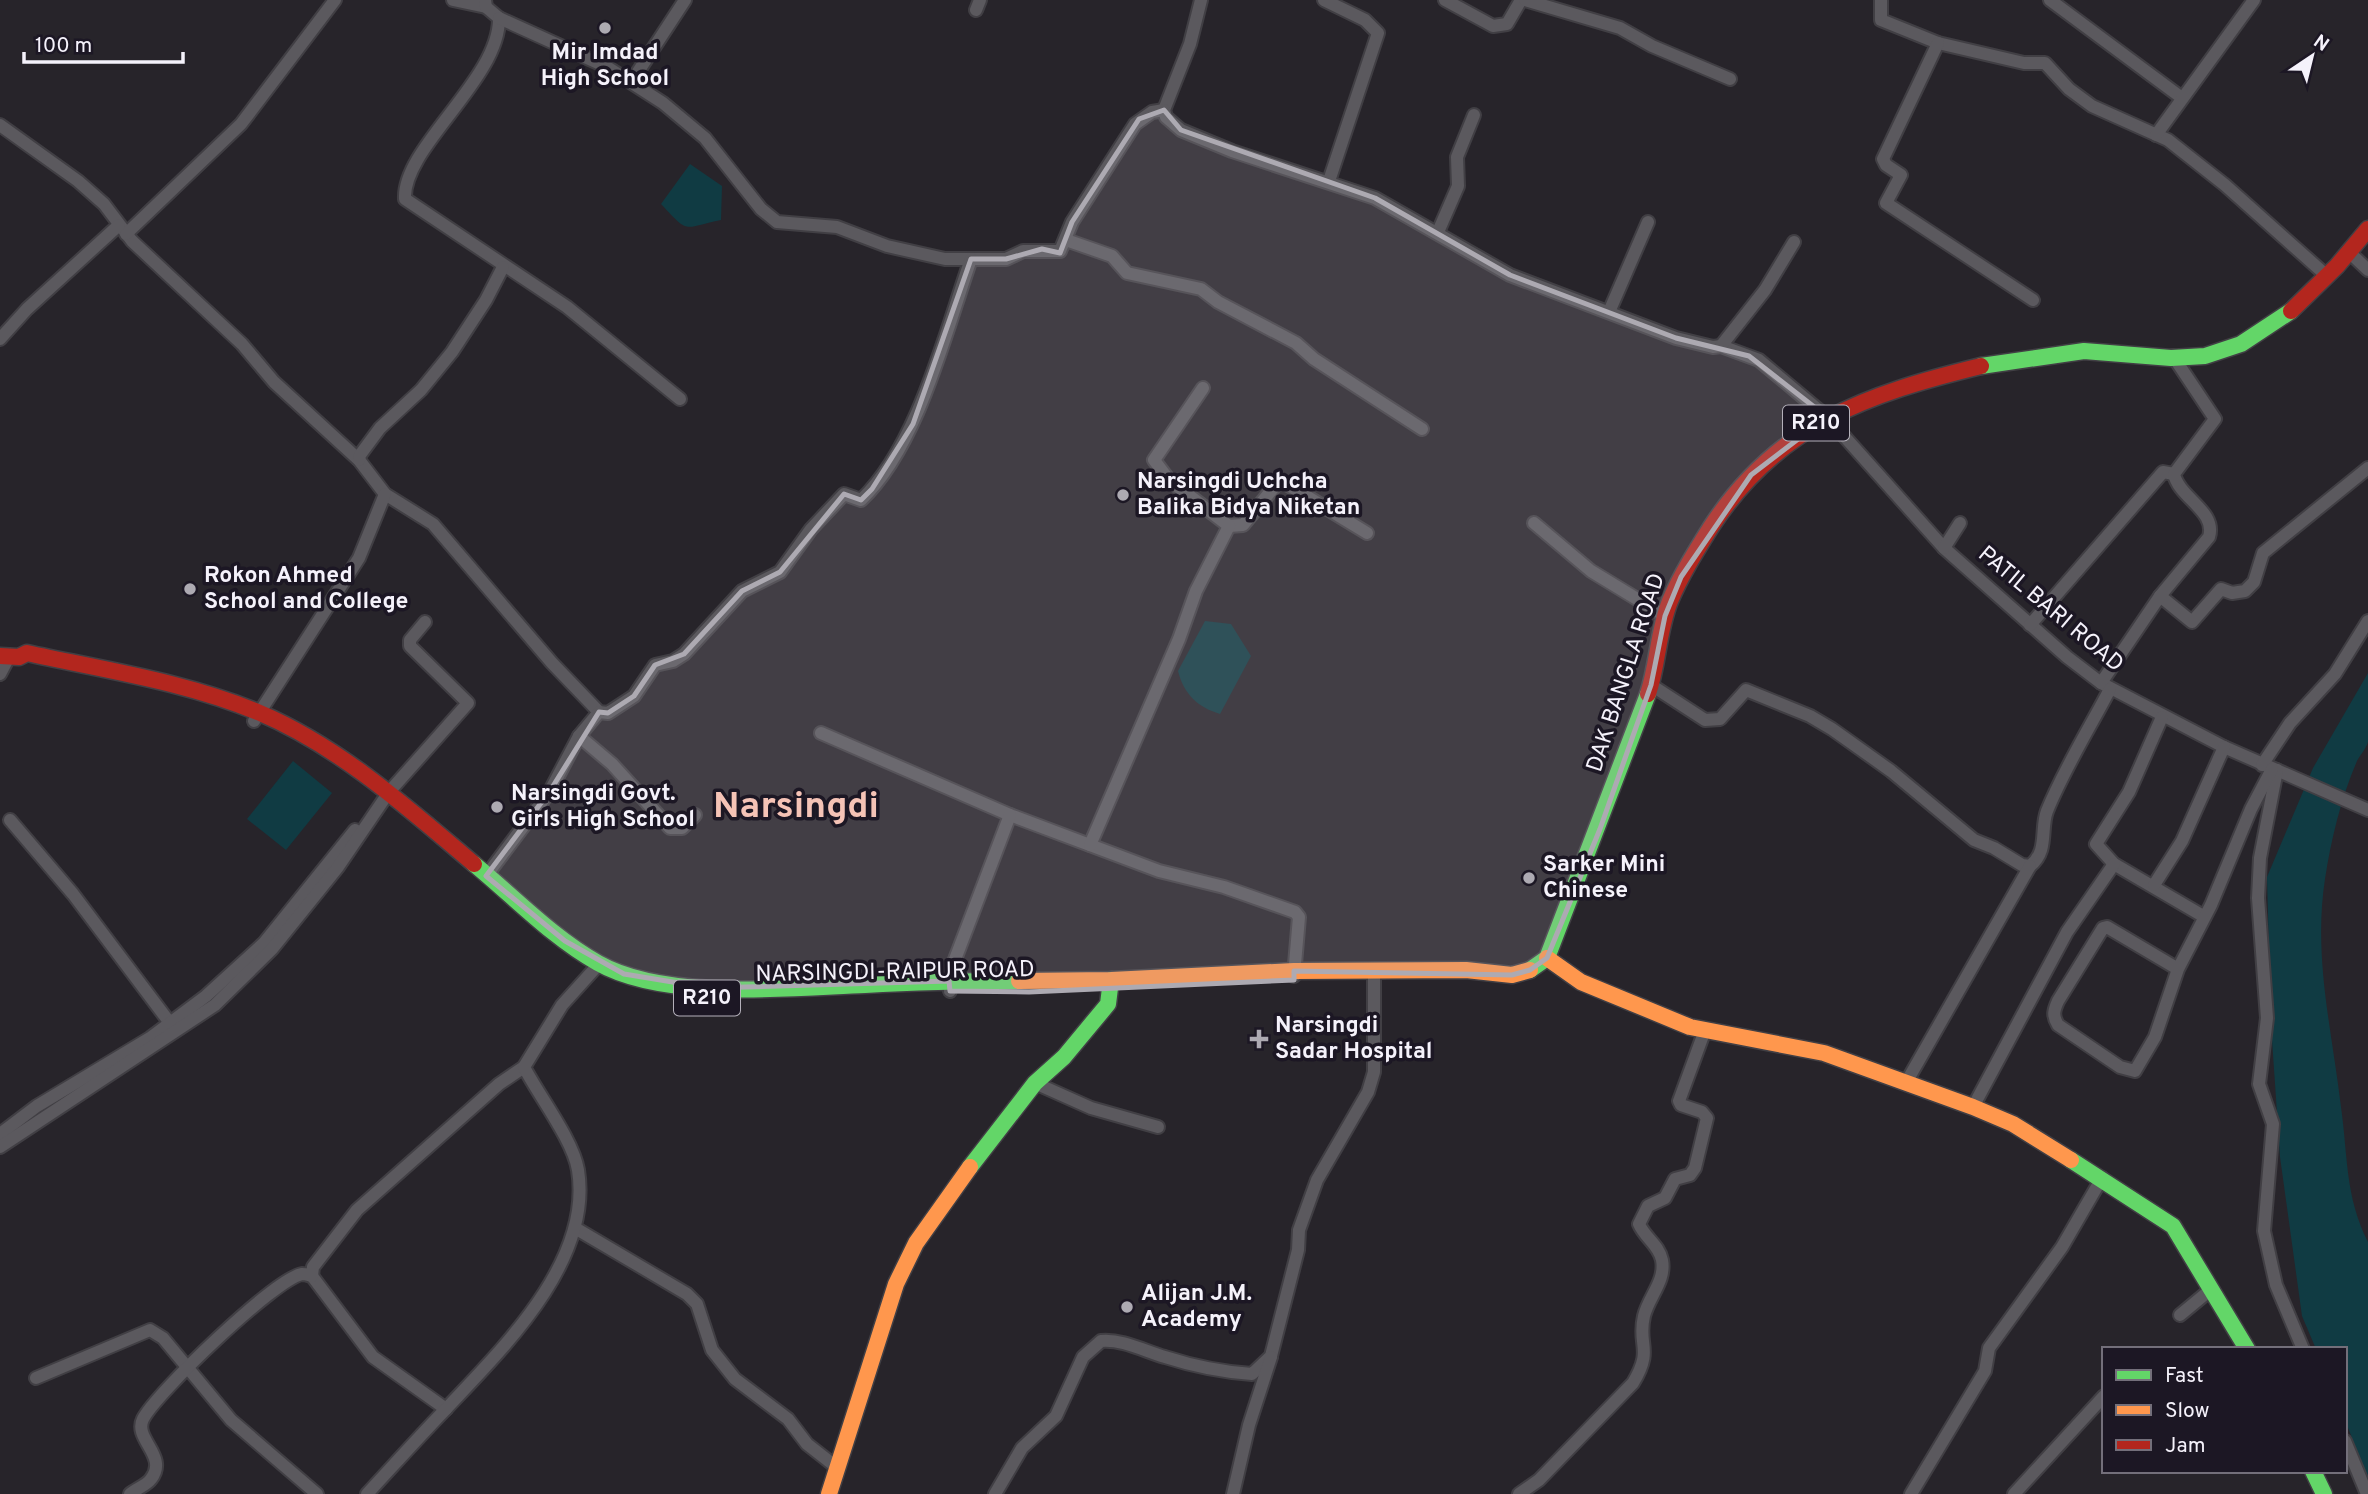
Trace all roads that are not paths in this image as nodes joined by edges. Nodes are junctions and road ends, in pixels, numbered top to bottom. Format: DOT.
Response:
graph roads {
  1 [pos="335,0"];
  2 [pos="453,0"];
  3 [pos="685,0"];
  4 [pos="1201,0"];
  5 [pos="1324,0"];
  6 [pos="1445,0"];
  7 [pos="1523,0"];
  8 [pos="1881,0"];
  9 [pos="2050,0"];
  10 [pos="2254,0"];
  11 [pos="486,4"];
  12 [pos="499,18"];
  13 [pos="1938,43"];
  14 [pos="1730,79"];
  15 [pos="632,81"];
  16 [pos="2182,98"];
  17 [pos="1164,110"];
  18 [pos="1474,115"];
  19 [pos="0,125"];
  20 [pos="2155,135"];
  21 [pos="1329,181"];
  22 [pos="1648,222"];
  23 [pos="123,229"];
  24 [pos="2368,229"];
  25 [pos="1438,232"];
  26 [pos="1066,240"];
  27 [pos="1794,242"];
  28 [pos="2350,253"];
  29 [pos="971,259"];
  30 [pos="503,267"];
  31 [pos="2368,270"];
  32 [pos="2327,276"];
  33 [pos="2033,300"];
  34 [pos="1609,312"];
  35 [pos="0,339"];
  36 [pos="1721,346"];
  37 [pos="2173,356"];
  38 [pos="1203,388"];
  39 [pos="680,399"];
  40 [pos="1827,417"];
  41 [pos="1422,429"];
  42 [pos="359,460"];
  43 [pos="2368,468"];
  44 [pos="2174,474"];
  45 [pos="385,494"];
  46 [pos="1534,523"];
  47 [pos="1960,523"];
  48 [pos="1229,526"];
  49 [pos="1367,533"];
  50 [pos="1944,548"];
  51 [pos="2160,596"];
  52 [pos="1665,617"];
  53 [pos="2368,621"];
  54 [pos="425,622"];
  55 [pos="2030,625"];
  56 [pos="10,657"];
  57 [pos="0,674"];
  58 [pos="1651,685"];
  59 [pos="2106,686"];
  60 [pos="599,712"];
  61 [pos="256,716"];
  62 [pos="2162,717"];
  63 [pos="821,733"];
  64 [pos="579,736"];
  65 [pos="2224,747"];
  66 [pos="2273,769"];
  67 [pos="382,802"];
  68 [pos="2368,810"];
  69 [pos="695,815"];
  70 [pos="1010,815"];
  71 [pos="9,820"];
  72 [pos="1090,845"];
  73 [pos="2114,864"];
  74 [pos="2030,866"];
  75 [pos="486,876"];
  76 [pos="2154,886"];
  77 [pos="2203,916"];
  78 [pos="1547,958"];
  79 [pos="596,967"];
  80 [pos="2178,969"];
  81 [pos="1294,975"];
  82 [pos="1375,975"];
  83 [pos="1111,985"];
  84 [pos="950,986"];
  85 [pos="170,1023"];
  86 [pos="1705,1030"];
  87 [pos="524,1067"];
  88 [pos="1907,1082"];
  89 [pos="1035,1083"];
  90 [pos="1973,1107"];
  91 [pos="1158,1127"];
  92 [pos="0,1135"];
  93 [pos="0,1147"];
  94 [pos="2102,1178"];
  95 [pos="575,1228"];
  96 [pos="312,1276"];
  97 [pos="2209,1291"];
  98 [pos="2180,1315"];
  99 [pos="2246,1347"];
  100 [pos="2302,1347"];
  101 [pos="1271,1356"];
  102 [pos="186,1369"];
  103 [pos="36,1378"];
  104 [pos="2102,1398"];
  105 [pos="446,1409"];
  106 [pos="2347,1446"];
  107 [pos="835,1466"];
  108 [pos="2314,1473"];
  109 [pos="130,1494"];
  110 [pos="317,1494"];
  111 [pos="367,1494"];
  112 [pos="829,1494"];
  113 [pos="995,1494"];
  114 [pos="1233,1494"];
  115 [pos="1519,1494"];
  116 [pos="1911,1494"];
  117 [pos="2014,1494"];
  118 [pos="2324,1494"];
  119 [pos="2367,1494"];
  1 -- 23 [label="street"];
  2 -- 11 [label="street"];
  3 -- 15 [label="street"];
  4 -- 17 [label="street"];
  5 -- 21 [label="street"];
  6 -- 7 [label="street"];
  7 -- 14 [label="street"];
  8 -- 13 [label="street"];
  9 -- 16 [label="street"];
  10 -- 16 [label="street"];
  11 -- 12 [label="street"];
  12 -- 15 [label="street"];
  12 -- 30 [label="street"];
  13 -- 20 [label="street"];
  13 -- 33 [label="street"];
  15 -- 29 [label="street"];
  16 -- 20 [label="street"];
  17 -- 21 [label="street, PATIL BARI ROAD"];
  17 -- 26 [label="street"];
  18 -- 25 [label="street"];
  19 -- 23 [label="street"];
  20 -- 32 [label="street"];
  21 -- 25 [label="street, PATIL BARI ROAD"];
  22 -- 34 [label="street"];
  23 -- 35 [label="street"];
  23 -- 42 [label="street"];
  24 -- 28 [label="main road, DAK BANGLA ROAD / R210"];
  25 -- 34 [label="street, PATIL BARI ROAD"];
  26 -- 29 [label="street"];
  26 -- 41 [label="street"];
  27 -- 36 [label="street"];
  28 -- 31 [label="street"];
  28 -- 32 [label="main road, DAK BANGLA ROAD / R210"];
  29 -- 60 [label="street"];
  30 -- 39 [label="street"];
  30 -- 42 [label="street"];
  32 -- 37 [label="main road, DAK BANGLA ROAD / R210"];
  34 -- 36 [label="street, PATIL BARI ROAD"];
  36 -- 40 [label="street, PATIL BARI ROAD"];
  37 -- 40 [label="main road, DAK BANGLA ROAD / R210"];
  37 -- 44 [label="street"];
  38 -- 48 [label="street"];
  40 -- 50 [label="street, PATIL BARI ROAD"];
  40 -- 52 [label="main road, DAK BANGLA ROAD / R210"];
  42 -- 45 [label="street"];
  43 -- 51 [label="street"];
  44 -- 51 [label="street"];
  44 -- 55 [label="street"];
  45 -- 60 [label="street"];
  45 -- 61 [label="street"];
  46 -- 52 [label="street"];
  47 -- 50 [label="street"];
  48 -- 49 [label="street"];
  48 -- 72 [label="street"];
  50 -- 55 [label="street, PATIL BARI ROAD"];
  51 -- 59 [label="street"];
  52 -- 58 [label="main road, DAK BANGLA ROAD / R210"];
  53 -- 66 [label="street"];
  54 -- 67 [label="street"];
  55 -- 59 [label="street, PATIL BARI ROAD"];
  56 -- 57 [label="street"];
  56 -- 61 [label="main road, NARSINGDI-RAIPUR ROAD / R210"];
  58 -- 74 [label="street"];
  58 -- 78 [label="main road, DAK BANGLA ROAD / R210"];
  59 -- 62 [label="street, PATIL BARI ROAD"];
  59 -- 74 [label="street"];
  60 -- 64 [label="street"];
  61 -- 67 [label="main road, NARSINGDI-RAIPUR ROAD / R210"];
  62 -- 65 [label="street, PATIL BARI ROAD"];
  62 -- 73 [label="street"];
  63 -- 70 [label="street"];
  64 -- 69 [label="street"];
  64 -- 75 [label="street"];
  65 -- 66 [label="street, PATIL BARI ROAD"];
  65 -- 76 [label="street"];
  66 -- 68 [label="street, PATIL BARI ROAD"];
  66 -- 77 [label="street"];
  66 -- 100 [label="street"];
  67 -- 75 [label="main road, NARSINGDI-RAIPUR ROAD / R210"];
  67 -- 79 [label="main road, NARSINGDI-RAIPUR ROAD / R210"];
  67 -- 85 [label="street"];
  67 -- 93 [label="street"];
  70 -- 72 [label="street"];
  70 -- 84 [label="street"];
  71 -- 85 [label="street"];
  72 -- 81 [label="street"];
  73 -- 76 [label="street"];
  73 -- 90 [label="street"];
  74 -- 88 [label="street"];
  75 -- 79 [label="main road, NARSINGDI-RAIPUR ROAD / R210"];
  76 -- 77 [label="street"];
  77 -- 80 [label="street"];
  78 -- 82 [label="main road, NARSINGDI-RAIPUR ROAD / R210"];
  78 -- 86 [label="main road"];
  79 -- 84 [label="main road, NARSINGDI-RAIPUR ROAD / R210"];
  79 -- 87 [label="street"];
  80 -- 80 [label="street"];
  81 -- 82 [label="main road, NARSINGDI-RAIPUR ROAD / R210"];
  81 -- 83 [label="main road, NARSINGDI-RAIPUR ROAD / R210"];
  82 -- 101 [label="street"];
  83 -- 84 [label="main road, NARSINGDI-RAIPUR ROAD / R210"];
  83 -- 89 [label="main road"];
  85 -- 92 [label="street"];
  86 -- 88 [label="main road"];
  86 -- 115 [label="street"];
  87 -- 95 [label="street"];
  87 -- 96 [label="street"];
  88 -- 90 [label="main road"];
  89 -- 91 [label="street"];
  89 -- 107 [label="main road"];
  90 -- 94 [label="main road"];
  94 -- 97 [label="main road"];
  94 -- 116 [label="street"];
  95 -- 105 [label="street"];
  95 -- 107 [label="street"];
  96 -- 102 [label="street"];
  96 -- 105 [label="street"];
  97 -- 98 [label="street"];
  97 -- 99 [label="main road"];
  101 -- 113 [label="street"];
  101 -- 114 [label="street"];
  102 -- 103 [label="street"];
  102 -- 109 [label="street"];
  102 -- 110 [label="street"];
  104 -- 117 [label="street"];
  105 -- 111 [label="street"];
  106 -- 119 [label="street"];
  107 -- 112 [label="main road"];
  108 -- 118 [label="main road"];
}
